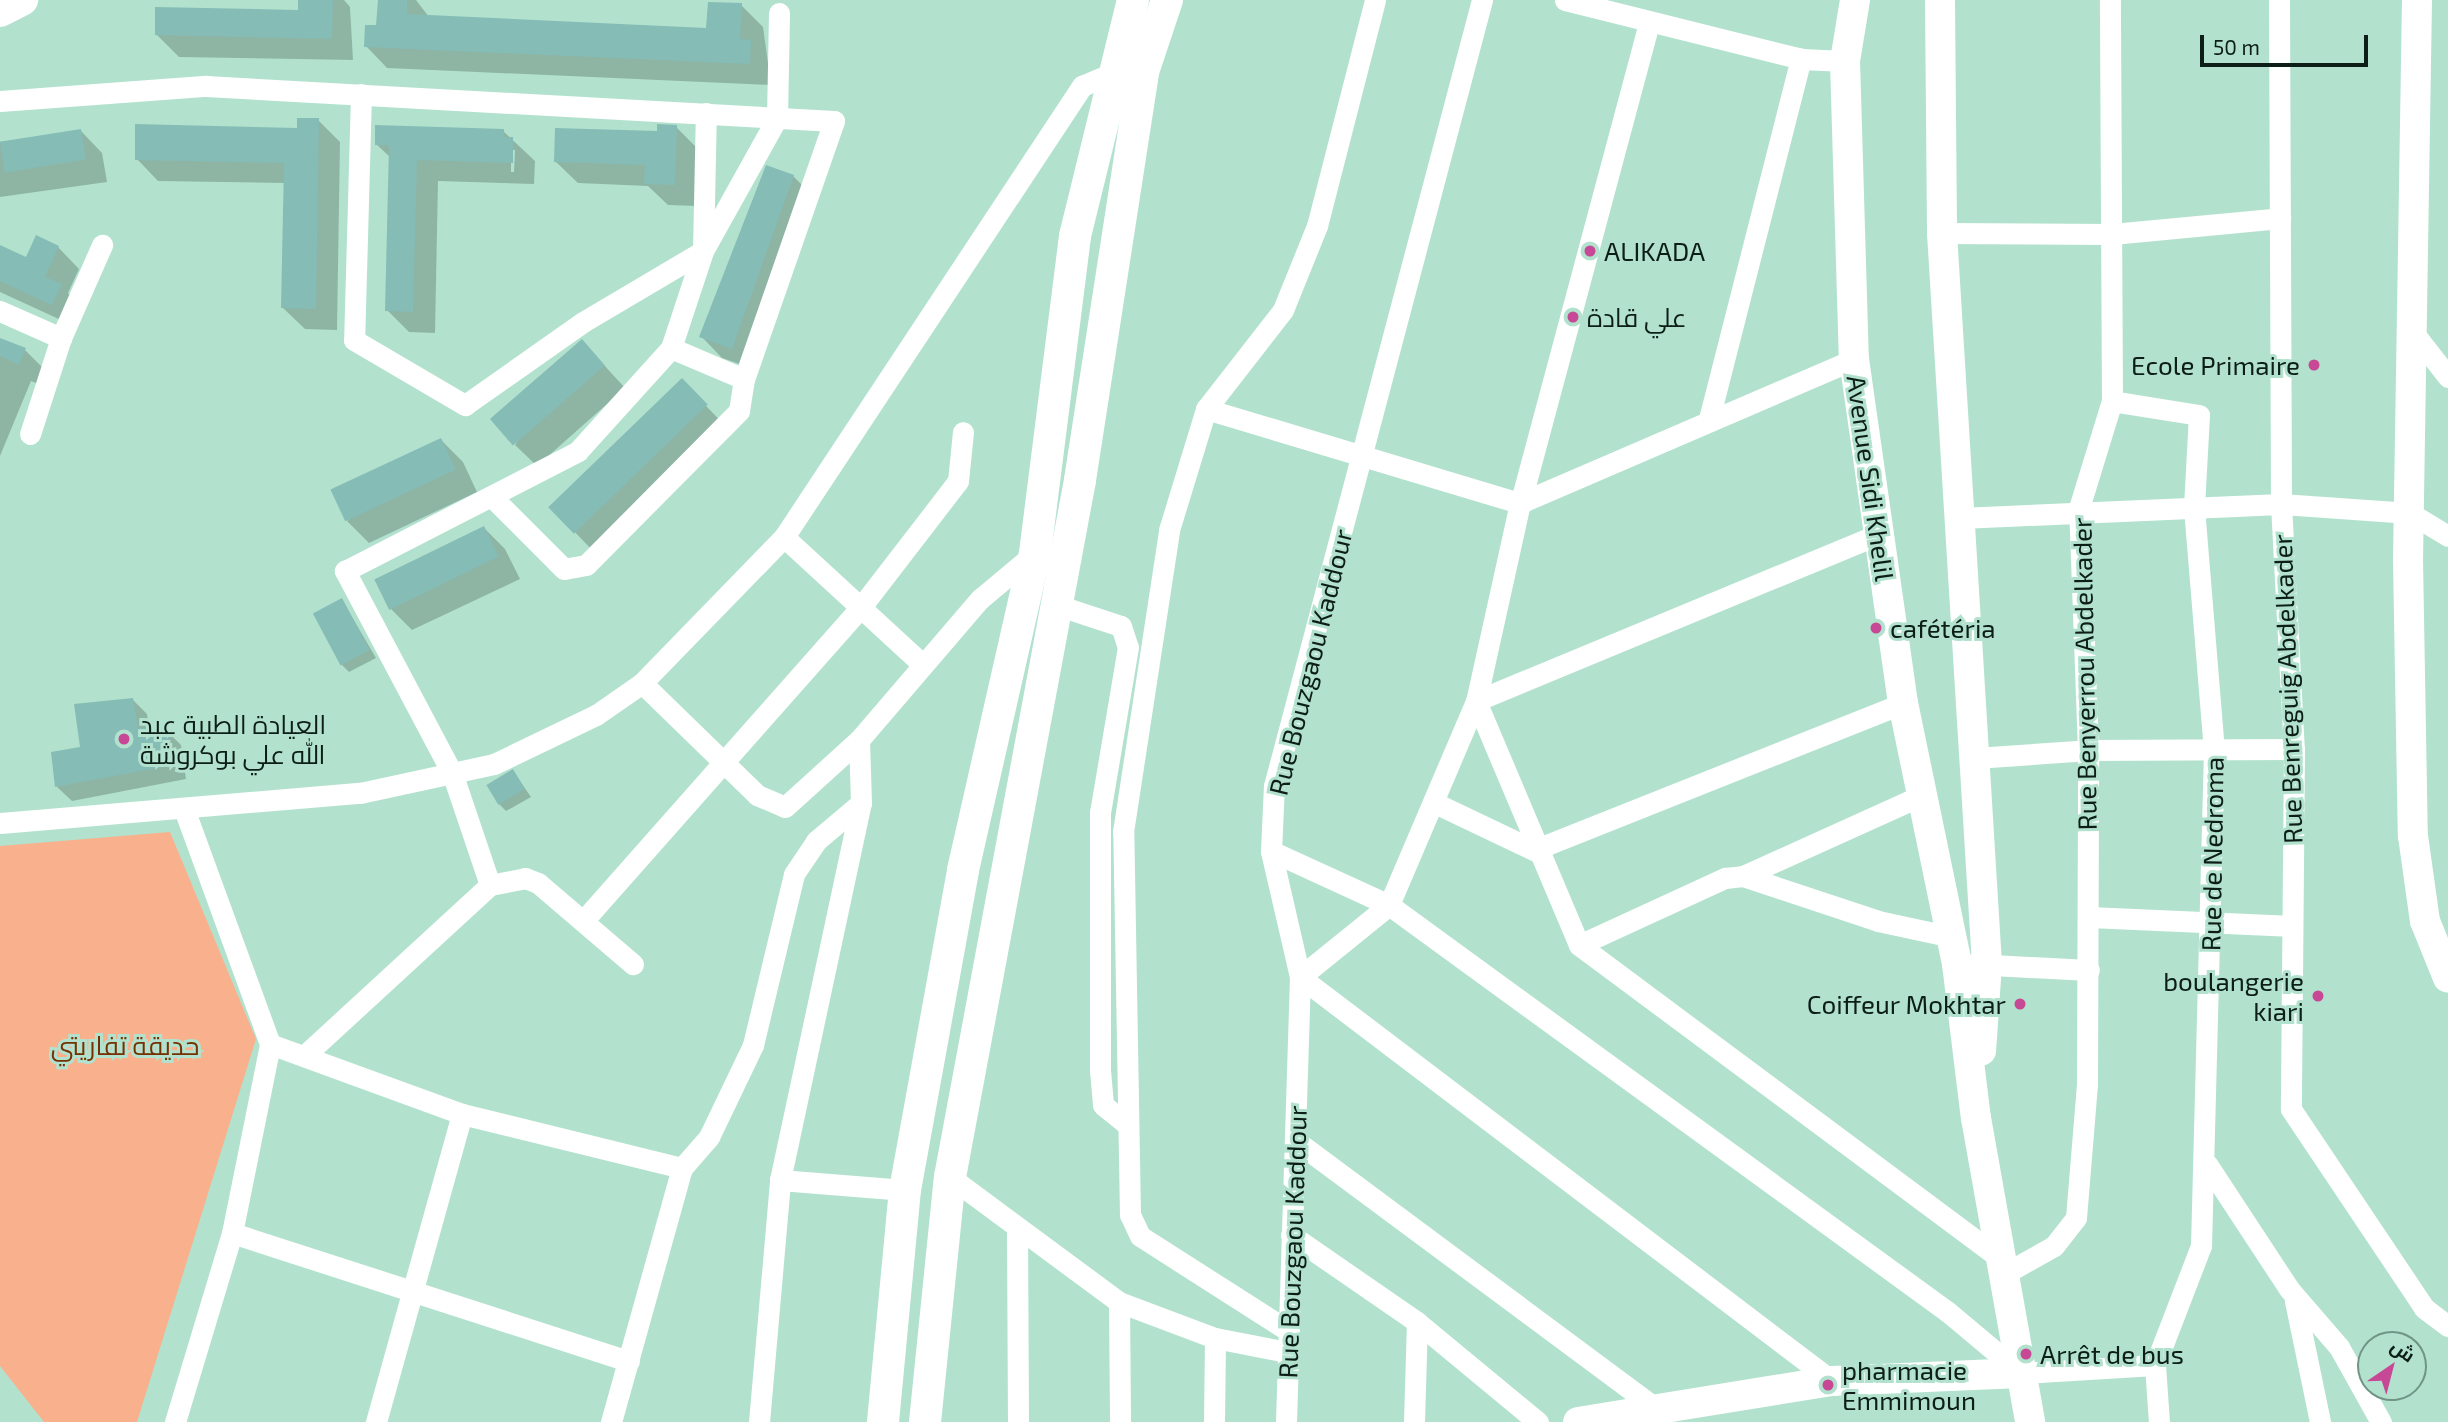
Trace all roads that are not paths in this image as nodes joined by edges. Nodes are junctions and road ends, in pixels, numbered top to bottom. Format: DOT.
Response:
graph roads {
  1 [pos="22,0"];
  2 [pos="1133,0"];
  3 [pos="1167,0"];
  4 [pos="1375,0"];
  5 [pos="1482,0"];
  6 [pos="1564,0"];
  7 [pos="1855,0"];
  8 [pos="1940,0"];
  9 [pos="2110,0"];
  10 [pos="2279,0"];
  11 [pos="2417,0"];
  12 [pos="0,11"];
  13 [pos="779,13"];
  14 [pos="1648,23"];
  15 [pos="1801,59"];
  16 [pos="1845,61"];
  17 [pos="1128,70"];
  18 [pos="361,94"];
  19 [pos="0,102"];
  20 [pos="706,113"];
  21 [pos="778,118"];
  22 [pos="2280,218"];
  23 [pos="1942,233"];
  24 [pos="2112,234"];
  25 [pos="102,245"];
  26 [pos="703,251"];
  27 [pos="0,311"];
  28 [pos="2416,336"];
  29 [pos="61,338"];
  30 [pos="671,348"];
  31 [pos="1854,359"];
  32 [pos="2448,377"];
  33 [pos="744,379"];
  34 [pos="2112,401"];
  35 [pos="1206,409"];
  36 [pos="1709,419"];
  37 [pos="963,432"];
  38 [pos="30,434"];
  39 [pos="1363,456"];
  40 [pos="492,497"];
  41 [pos="1520,503"];
  42 [pos="2281,504"];
  43 [pos="2194,507"];
  44 [pos="2079,508"];
  45 [pos="2410,513"];
  46 [pos="1960,518"];
  47 [pos="1879,534"];
  48 [pos="2448,536"];
  49 [pos="785,537"];
  50 [pos="1035,553"];
  51 [pos="1057,605"];
  52 [pos="861,607"];
  53 [pos="922,664"];
  54 [pos="642,683"];
  55 [pos="1476,701"];
  56 [pos="1903,703"];
  57 [pos="859,740"];
  58 [pos="2294,749"];
  59 [pos="2088,750"];
  60 [pos="2214,751"];
  61 [pos="1975,758"];
  62 [pos="724,761"];
  63 [pos="452,773"];
  64 [pos="1920,796"];
  65 [pos="860,803"];
  66 [pos="1437,804"];
  67 [pos="184,808"];
  68 [pos="0,823"];
  69 [pos="1534,850"];
  70 [pos="1271,851"];
  71 [pos="1743,876"];
  72 [pos="490,885"];
  73 [pos="1389,905"];
  74 [pos="2089,917"];
  75 [pos="583,920"];
  76 [pos="2211,923"];
  77 [pos="2292,926"];
  78 [pos="1579,945"];
  79 [pos="1954,950"];
  80 [pos="633,964"];
  81 [pos="1987,964"];
  82 [pos="2089,970"];
  83 [pos="1300,977"];
  84 [pos="2448,978"];
  85 [pos="270,1044"];
  86 [pos="304,1056"];
  87 [pos="463,1114"];
  88 [pos="1976,1118"];
  89 [pos="1128,1125"];
  90 [pos="1296,1141"];
  91 [pos="2207,1164"];
  92 [pos="682,1168"];
  93 [pos="950,1177"];
  94 [pos="780,1180"];
  95 [pos="905,1190"];
  96 [pos="1017,1229"];
  97 [pos="232,1233"];
  98 [pos="1291,1235"];
  99 [pos="2002,1267"];
  100 [pos="2289,1289"];
  101 [pos="414,1295"];
  102 [pos="1119,1302"];
  103 [pos="1417,1322"];
  104 [pos="2448,1326"];
  105 [pos="1287,1330"];
  106 [pos="1214,1338"];
  107 [pos="1287,1352"];
  108 [pos="629,1361"];
  109 [pos="2155,1365"];
  110 [pos="2021,1373"];
  111 [pos="1832,1381"];
  112 [pos="1637,1415"];
  113 [pos="175,1422"];
  114 [pos="376,1422"];
  115 [pos="611,1422"];
  116 [pos="759,1422"];
  117 [pos="883,1422"];
  118 [pos="925,1422"];
  119 [pos="1018,1422"];
  120 [pos="1120,1422"];
  121 [pos="1214,1422"];
  122 [pos="1286,1422"];
  123 [pos="1414,1422"];
  124 [pos="1538,1422"];
  125 [pos="1578,1422"];
  126 [pos="2030,1422"];
  127 [pos="2159,1422"];
  128 [pos="2320,1422"];
  129 [pos="2381,1422"];
  1 -- 12 [label="main road"];
  2 -- 17 [label="main road"];
  3 -- 17 [label="main road"];
  4 -- 35 [label="street"];
  5 -- 39 [label="street, Rue Bouzgaou Kaddour"];
  6 -- 14 [label="street"];
  7 -- 16 [label="street, Avenue Sidi Khelil"];
  8 -- 23 [label="street, Avenue Sidi Khelil"];
  9 -- 24 [label="street, Rue Benyerrou Abdelkader"];
  10 -- 22 [label="street, Rue Benreguig Abdelkader"];
  11 -- 28 [label="street"];
  13 -- 21 [label="street"];
  14 -- 15 [label="street"];
  14 -- 41 [label="street"];
  15 -- 16 [label="street"];
  15 -- 36 [label="street"];
  16 -- 31 [label="street, Avenue Sidi Khelil"];
  17 -- 49 [label="street"];
  17 -- 50 [label="main road"];
  17 -- 51 [label="main road"];
  18 -- 19 [label="street"];
  18 -- 20 [label="street"];
  18 -- 26 [label="street"];
  20 -- 21 [label="street"];
  20 -- 26 [label="street"];
  21 -- 26 [label="street"];
  21 -- 33 [label="street"];
  22 -- 24 [label="street"];
  22 -- 42 [label="street, Rue Benreguig Abdelkader"];
  23 -- 24 [label="street"];
  23 -- 46 [label="street, Avenue Sidi Khelil"];
  24 -- 34 [label="street, Rue Benyerrou Abdelkader"];
  25 -- 29 [label="street"];
  26 -- 30 [label="street"];
  27 -- 29 [label="street"];
  28 -- 32 [label="street"];
  28 -- 45 [label="street"];
  29 -- 38 [label="street"];
  30 -- 33 [label="street"];
  30 -- 40 [label="street"];
  31 -- 36 [label="street"];
  31 -- 47 [label="street, Avenue Sidi Khelil"];
  33 -- 40 [label="street"];
  34 -- 43 [label="street, Rue de Nedroma"];
  34 -- 44 [label="street, Rue Benyerrou Abdelkader"];
  35 -- 39 [label="street"];
  35 -- 89 [label="street"];
  36 -- 41 [label="street"];
  37 -- 52 [label="street"];
  39 -- 41 [label="street"];
  39 -- 70 [label="street, Rue Bouzgaou Kaddour"];
  40 -- 63 [label="street"];
  41 -- 55 [label="street"];
  42 -- 43 [label="street"];
  42 -- 45 [label="street"];
  42 -- 58 [label="street, Rue Benreguig Abdelkader"];
  43 -- 44 [label="street"];
  43 -- 60 [label="street, Rue de Nedroma"];
  44 -- 46 [label="street"];
  44 -- 59 [label="street, Rue Benyerrou Abdelkader"];
  45 -- 48 [label="street"];
  45 -- 84 [label="street"];
  46 -- 61 [label="street, Avenue Sidi Khelil"];
  47 -- 55 [label="street"];
  47 -- 56 [label="street, Avenue Sidi Khelil"];
  49 -- 52 [label="street"];
  49 -- 54 [label="street"];
  50 -- 53 [label="street"];
  50 -- 95 [label="main road"];
  51 -- 89 [label="street"];
  51 -- 93 [label="main road"];
  52 -- 53 [label="street"];
  52 -- 62 [label="street"];
  53 -- 57 [label="street"];
  54 -- 62 [label="street"];
  54 -- 63 [label="street"];
  55 -- 66 [label="street"];
  55 -- 69 [label="street"];
  56 -- 64 [label="street, Avenue Sidi Khelil"];
  56 -- 69 [label="street"];
  57 -- 62 [label="street"];
  57 -- 65 [label="street"];
  58 -- 60 [label="street"];
  58 -- 77 [label="street, Rue Benreguig Abdelkader"];
  59 -- 60 [label="street"];
  59 -- 61 [label="street"];
  59 -- 74 [label="street, Rue Benyerrou Abdelkader"];
  60 -- 76 [label="street, Rue de Nedroma"];
  61 -- 81 [label="street, Avenue Sidi Khelil"];
  62 -- 75 [label="street"];
  63 -- 67 [label="street"];
  63 -- 72 [label="street"];
  64 -- 71 [label="street"];
  64 -- 79 [label="street, Avenue Sidi Khelil"];
  65 -- 92 [label="street"];
  65 -- 94 [label="street"];
  66 -- 69 [label="street"];
  66 -- 73 [label="street"];
  67 -- 68 [label="street"];
  67 -- 85 [label="street"];
  69 -- 78 [label="street"];
  70 -- 73 [label="street"];
  70 -- 83 [label="street, Rue Bouzgaou Kaddour"];
  71 -- 78 [label="street"];
  71 -- 79 [label="street"];
  72 -- 75 [label="street"];
  72 -- 86 [label="street"];
  73 -- 83 [label="street"];
  73 -- 110 [label="street"];
  74 -- 76 [label="street"];
  74 -- 82 [label="street, Rue Benyerrou Abdelkader"];
  75 -- 80 [label="street"];
  76 -- 77 [label="street"];
  76 -- 91 [label="street, Rue de Nedroma"];
  77 -- 104 [label="street, Rue Benreguig Abdelkader"];
  78 -- 99 [label="street"];
  79 -- 81 [label="street"];
  79 -- 88 [label="street, Avenue Sidi Khelil"];
  81 -- 82 [label="street"];
  81 -- 88 [label="street, Avenue Sidi Khelil"];
  82 -- 99 [label="street, Rue Benyerrou Abdelkader"];
  83 -- 90 [label="street, Rue Bouzgaou Kaddour"];
  83 -- 111 [label="street"];
  85 -- 86 [label="street"];
  85 -- 97 [label="street"];
  86 -- 87 [label="street"];
  87 -- 92 [label="street"];
  87 -- 101 [label="street"];
  88 -- 99 [label="street, Avenue Sidi Khelil"];
  89 -- 105 [label="street"];
  90 -- 98 [label="street, Rue Bouzgaou Kaddour"];
  90 -- 112 [label="street"];
  91 -- 100 [label="street"];
  91 -- 109 [label="street, Rue de Nedroma"];
  92 -- 108 [label="street"];
  93 -- 96 [label="street"];
  93 -- 118 [label="main road"];
  94 -- 95 [label="street"];
  94 -- 116 [label="street"];
  95 -- 117 [label="main road"];
  96 -- 102 [label="street"];
  96 -- 119 [label="street"];
  97 -- 101 [label="street"];
  97 -- 113 [label="street"];
  98 -- 103 [label="street"];
  98 -- 105 [label="street, Rue Bouzgaou Kaddour"];
  99 -- 110 [label="street, Avenue Sidi Khelil"];
  100 -- 128 [label="street"];
  100 -- 129 [label="street"];
  101 -- 108 [label="street"];
  101 -- 114 [label="street"];
  102 -- 106 [label="street"];
  102 -- 120 [label="street"];
  103 -- 123 [label="street"];
  103 -- 124 [label="street"];
  105 -- 107 [label="street, Rue Bouzgaou Kaddour"];
  106 -- 107 [label="street"];
  106 -- 121 [label="street"];
  107 -- 122 [label="street, Rue Bouzgaou Kaddour"];
  108 -- 115 [label="street"];
  109 -- 110 [label="street"];
  109 -- 127 [label="street"];
  110 -- 111 [label="street"];
  110 -- 126 [label="street, Avenue Sidi Khelil"];
  111 -- 112 [label="street"];
  112 -- 125 [label="street"];
}
